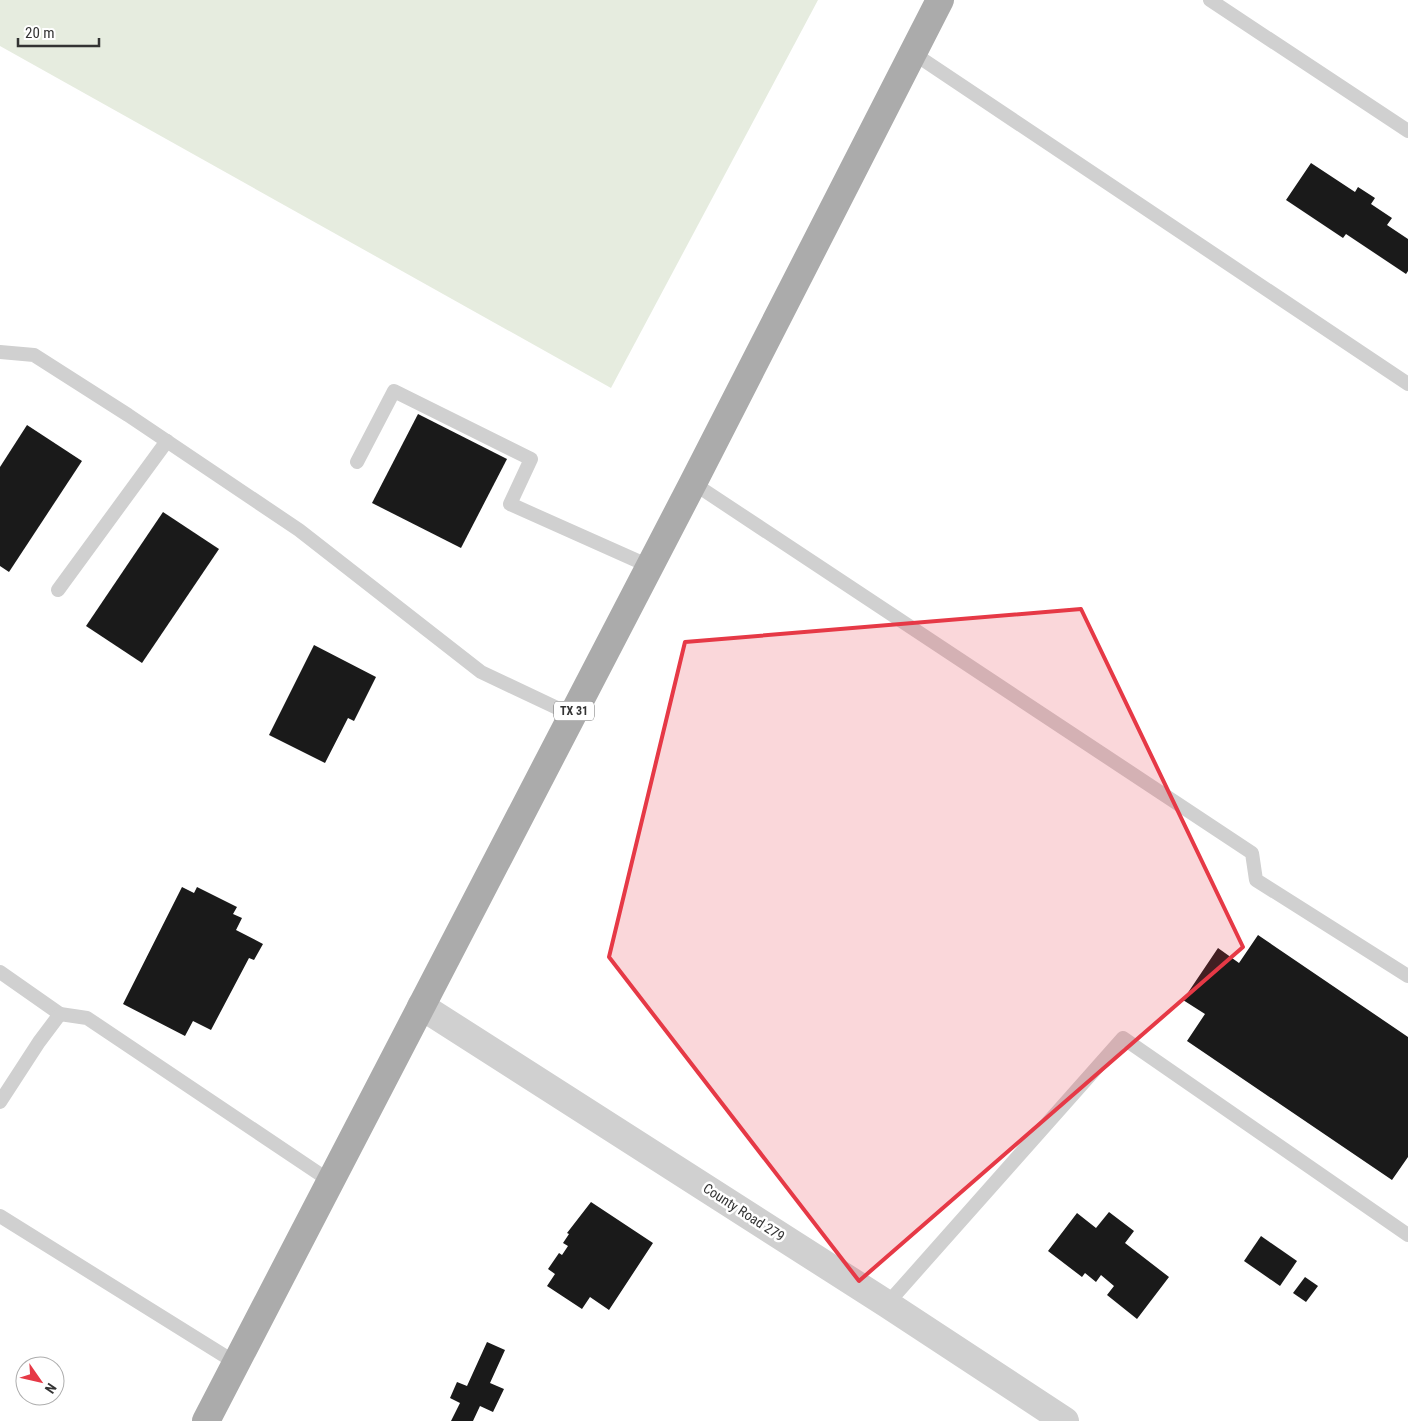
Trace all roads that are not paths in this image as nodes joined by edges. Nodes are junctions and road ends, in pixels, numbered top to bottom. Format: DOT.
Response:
graph roads {
  1 [pos="940,0"];
  2 [pos="1210,0"];
  3 [pos="913,53"];
  4 [pos="1408,131"];
  5 [pos="0,352"];
  6 [pos="1408,384"];
  7 [pos="167,441"];
  8 [pos="357,462"];
  9 [pos="693,483"];
  10 [pos="649,566"];
  11 [pos="58,590"];
  12 [pos="572,715"];
  13 [pos="0,972"];
  14 [pos="1408,976"];
  15 [pos="421,1006"];
  16 [pos="60,1014"];
  17 [pos="0,1102"];
  18 [pos="330,1181"];
  19 [pos="0,1216"];
  20 [pos="1408,1235"];
  21 [pos="887,1304"];
  22 [pos="236,1364"];
  23 [pos="206,1421"];
  24 [pos="1065,1421"];
  1 -- 3 [label="main road, TX 31"];
  2 -- 4 [label="lane"];
  3 -- 6 [label="lane"];
  3 -- 9 [label="main road, TX 31"];
  5 -- 7 [label="lane"];
  7 -- 11 [label="lane"];
  7 -- 12 [label="lane"];
  8 -- 10 [label="lane"];
  9 -- 10 [label="main road, TX 31"];
  9 -- 14 [label="lane"];
  10 -- 12 [label="main road, TX 31"];
  12 -- 15 [label="main road, TX 31"];
  13 -- 16 [label="lane"];
  15 -- 18 [label="main road, TX 31"];
  15 -- 21 [label="street, County Road 279"];
  16 -- 17 [label="lane"];
  16 -- 18 [label="lane"];
  18 -- 22 [label="main road, TX 31"];
  19 -- 22 [label="lane"];
  20 -- 21 [label="lane"];
  21 -- 24 [label="street, County Road 279"];
  22 -- 23 [label="main road, TX 31"];
}
